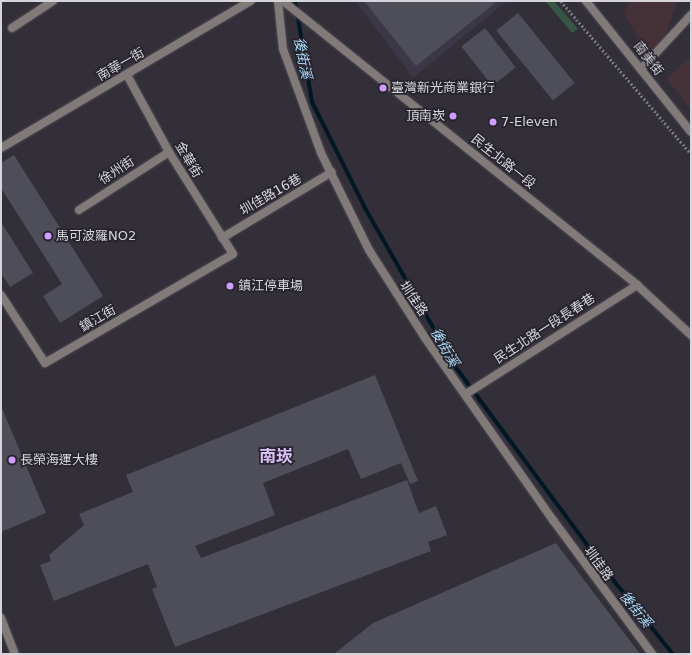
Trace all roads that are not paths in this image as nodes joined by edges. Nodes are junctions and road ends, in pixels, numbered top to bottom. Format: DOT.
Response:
graph roads {
  1 [pos="53,1"];
  2 [pos="251,1"];
  3 [pos="278,1"];
  4 [pos="283,1"];
  5 [pos="586,1"];
  6 [pos="691,15"];
  7 [pos="12,28"];
  8 [pos="641,69"];
  9 [pos="128,75"];
  10 [pos="691,132"];
  11 [pos="1,148"];
  12 [pos="168,152"];
  13 [pos="332,172"];
  14 [pos="79,210"];
  15 [pos="222,238"];
  16 [pos="233,254"];
  17 [pos="637,285"];
  18 [pos="1,295"];
  19 [pos="691,335"];
  20 [pos="469,392"];
  21 [pos="1,618"];
  22 [pos="15,654"];
  23 [pos="652,654"];
  1 -- 7 [label="street"];
  2 -- 9 [label="street, 南華一街"];
  3 -- 13 [label="street, 圳佳路"];
  4 -- 17 [label="street, 民生北路一段"];
  5 -- 8 [label="street, 南美街"];
  6 -- 8 [label="street"];
  8 -- 10 [label="street, 南美街"];
  9 -- 11 [label="street, 南華一街"];
  9 -- 12 [label="street, 金華街"];
  12 -- 14 [label="street, 徐州街"];
  12 -- 15 [label="street, 金華街"];
  13 -- 15 [label="street, 圳佳路16巷"];
  13 -- 20 [label="street, 圳佳路"];
  15 -- 16 [label="street, 金華街"];
  16 -- 18 [label="street, 鎮江街"];
  17 -- 19 [label="street, 民生北路一段"];
  17 -- 20 [label="street, 民生北路一段長春巷"];
  20 -- 23 [label="street, 圳佳路"];
  21 -- 22 [label="street"];
}
